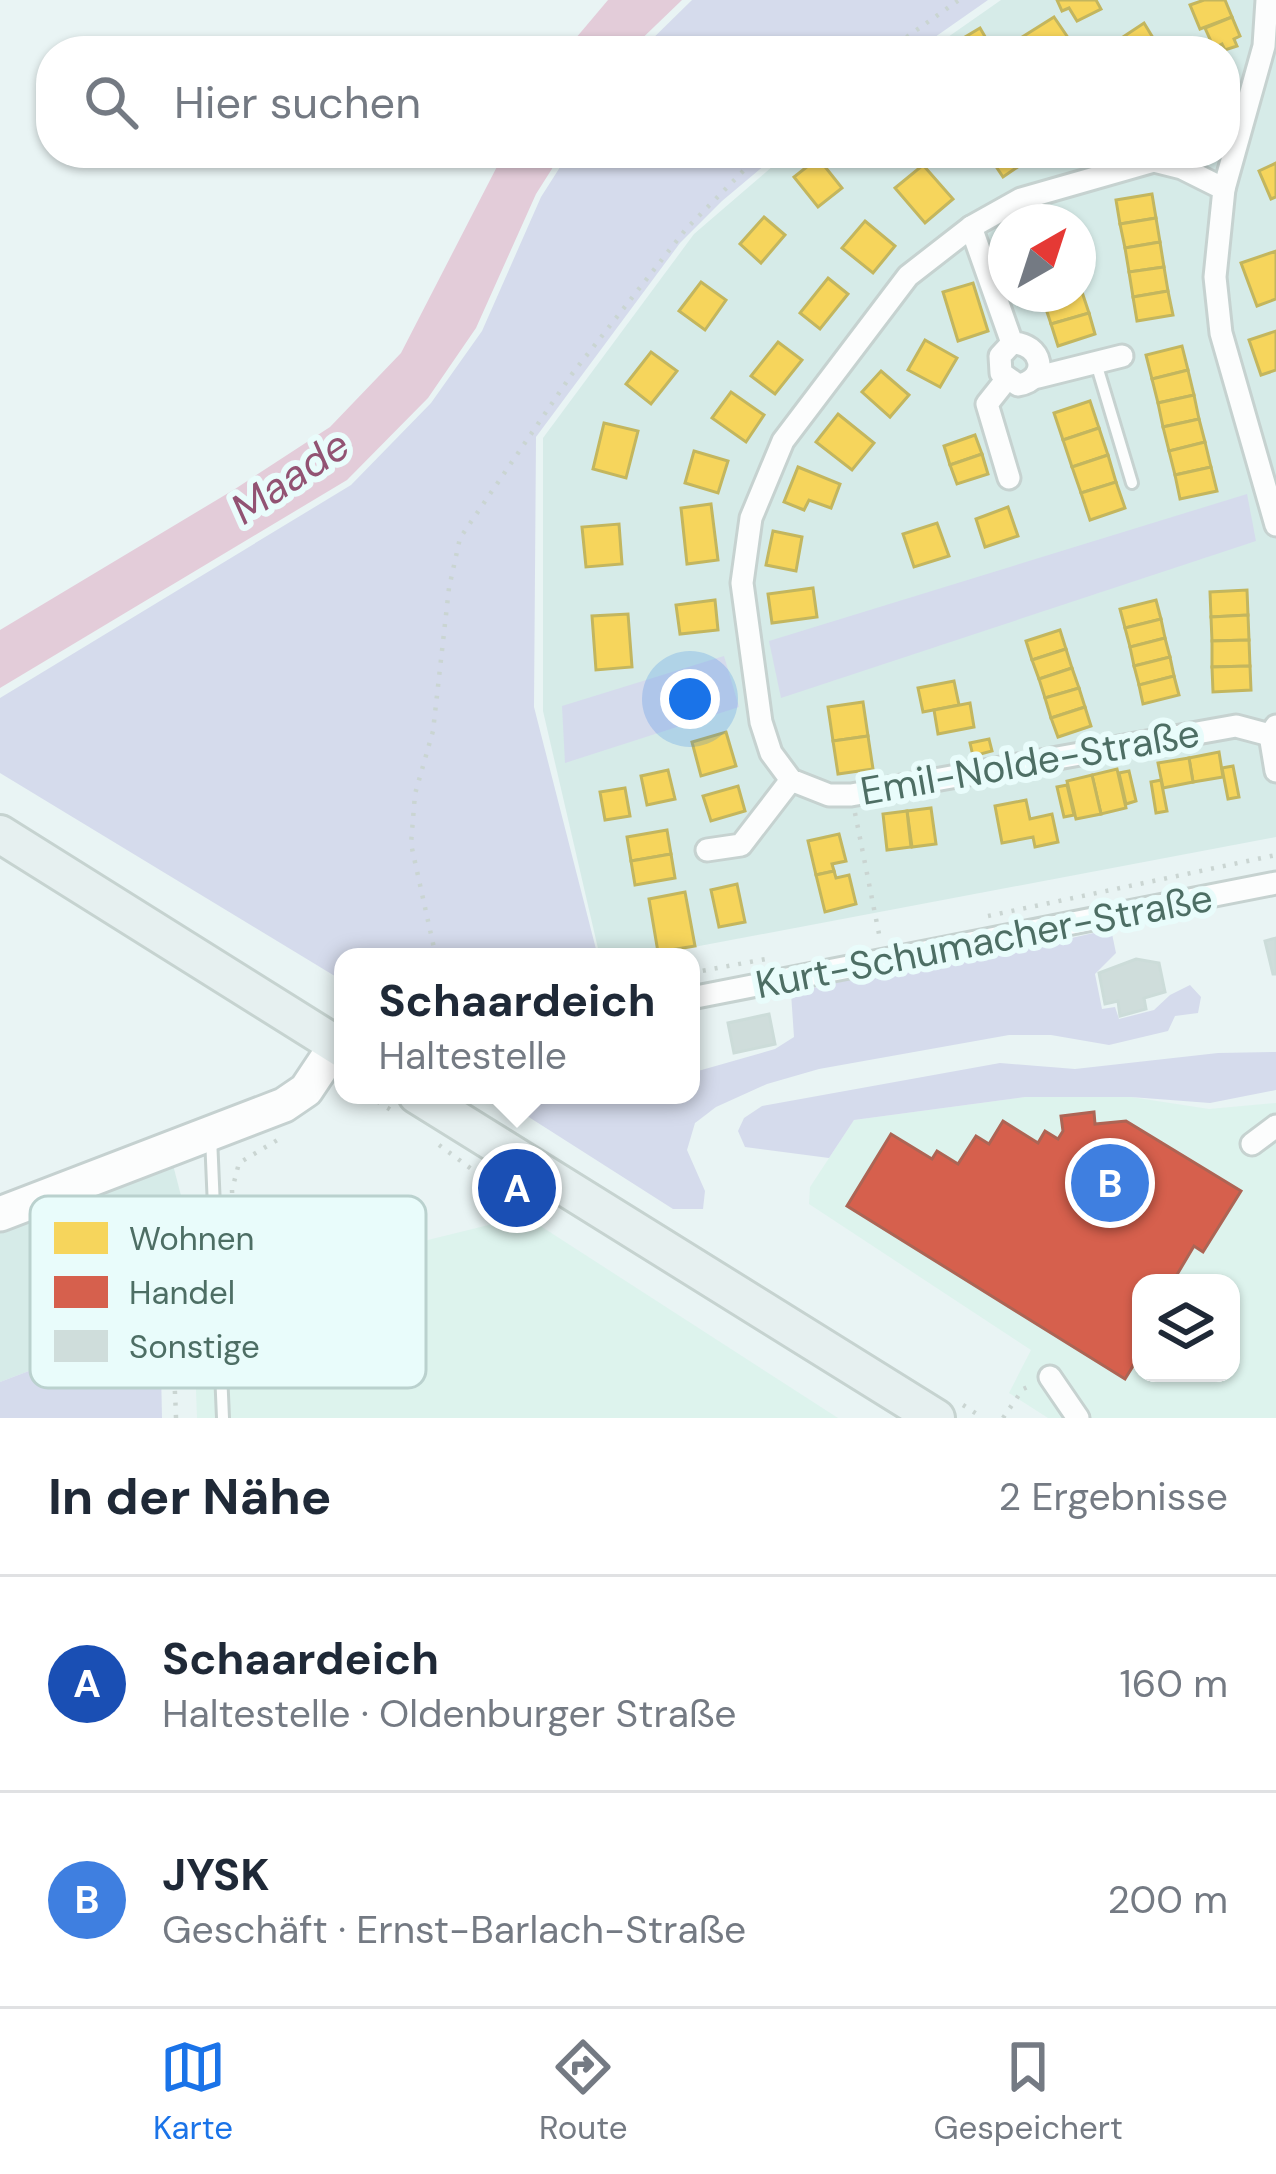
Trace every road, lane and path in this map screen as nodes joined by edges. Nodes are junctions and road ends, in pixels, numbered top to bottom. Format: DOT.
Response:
graph roads {
  1 [pos="959,0"];
  2 [pos="1267,0"];
  3 [pos="908,36"];
  4 [pos="1240,132"];
  5 [pos="746,168"];
  6 [pos="1130,168"];
  7 [pos="1182,168"];
  8 [pos="1230,168"];
  9 [pos="1224,189"];
  10 [pos="971,227"];
  11 [pos="1012,343"];
  12 [pos="1122,356"];
  13 [pos="1096,363"];
  14 [pos="1038,376"];
  15 [pos="1006,380"];
  16 [pos="1009,478"];
  17 [pos="1132,483"];
  18 [pos="1276,525"];
  19 [pos="1273,730"];
  20 [pos="1276,772"];
  21 [pos="791,780"];
  22 [pos="851,795"];
  23 [pos="0,834"];
  24 [pos="707,850"];
  25 [pos="1276,855"];
  26 [pos="1276,883"];
  27 [pos="969,920"];
  28 [pos="880,939"];
  29 [pos="434,948"];
  30 [pos="789,955"];
  31 [pos="700,971"];
  32 [pos="700,996"];
  33 [pos="334,1044"];
  34 [pos="334,1054"];
  35 [pos="431,1104"];
  36 [pos="1276,1126"];
  37 [pos="211,1134"];
  38 [pos="1252,1144"];
  39 [pos="47,1196"];
  40 [pos="213,1196"];
  41 [pos="30,1203"];
  42 [pos="0,1214"];
  43 [pos="1050,1377"];
  44 [pos="223,1388"];
  45 [pos="1015,1402"];
  46 [pos="223,1418"];
  47 [pos="936,1418"];
  48 [pos="1003,1418"];
  49 [pos="1078,1418"];
  1 -- 3 [label="path"];
  2 -- 4 [label="street"];
  5 -- 29 [label="path"];
  6 -- 10 [label="street"];
  7 -- 9 [label="street"];
  8 -- 9 [label="street"];
  9 -- 18 [label="street"];
  10 -- 11 [label="street"];
  10 -- 21 [label="street"];
  11 -- 14 [label="street"];
  11 -- 15 [label="street"];
  12 -- 13 [label="street"];
  13 -- 14 [label="street"];
  13 -- 17 [label="lane"];
  14 -- 15 [label="street"];
  15 -- 16 [label="street"];
  19 -- 20 [label="street, Emil-Nolde-Straße"];
  19 -- 22 [label="street, Emil-Nolde-Straße"];
  21 -- 22 [label="street, Emil-Nolde-Straße"];
  21 -- 24 [label="street"];
  22 -- 28 [label="path"];
  23 -- 33 [label="main road"];
  25 -- 27 [label="path"];
  26 -- 32 [label="street, Kurt-Schumacher-Straße"];
  30 -- 31 [label="path"];
  34 -- 37 [label="street"];
  35 -- 47 [label="main road"];
  36 -- 38 [label="street"];
  37 -- 39 [label="street"];
  37 -- 40 [label="lane"];
  41 -- 42 [label="street"];
  43 -- 49 [label="street"];
  44 -- 46 [label="lane"];
  45 -- 48 [label="path"];
}
